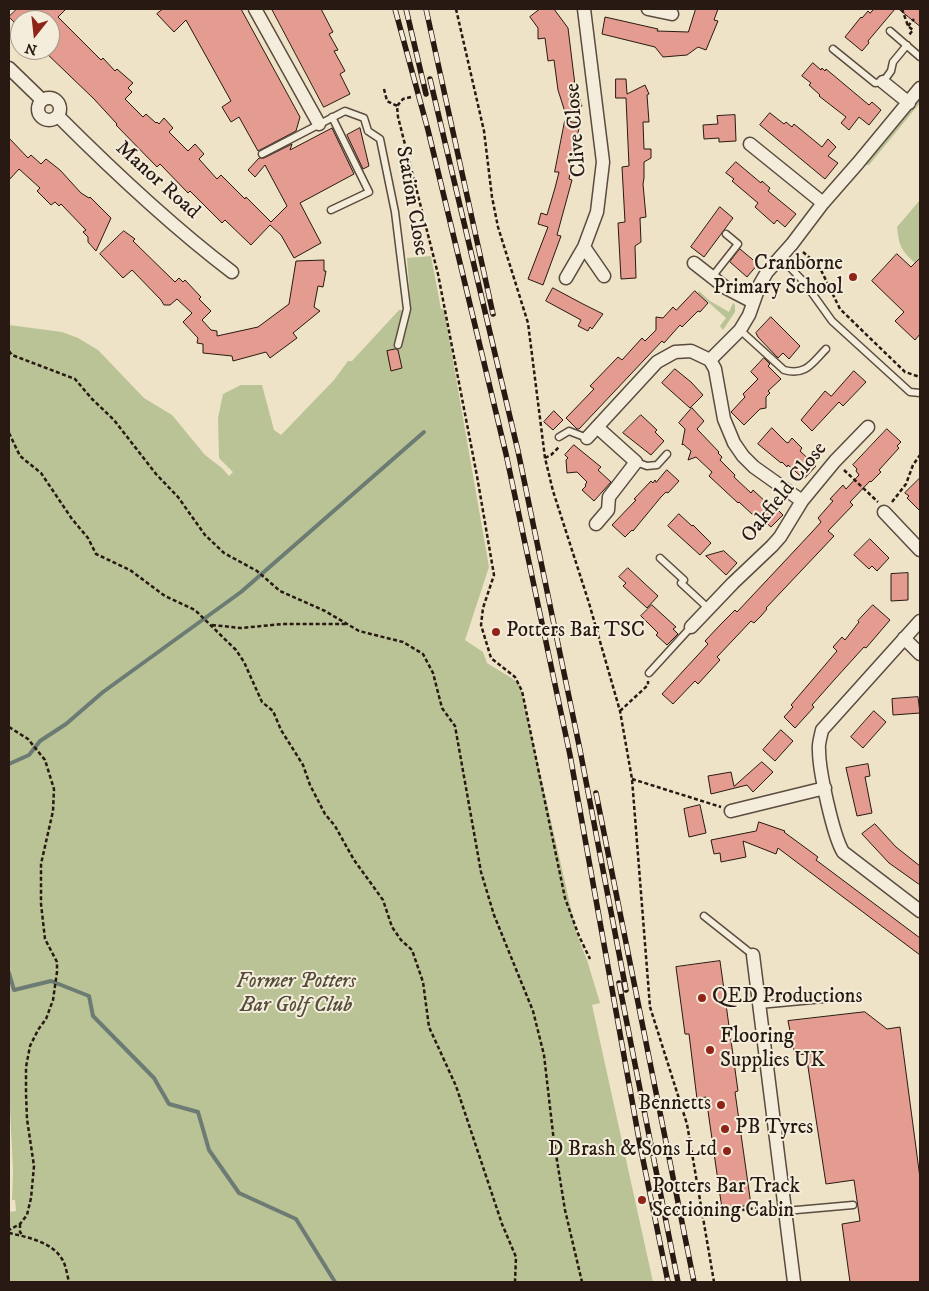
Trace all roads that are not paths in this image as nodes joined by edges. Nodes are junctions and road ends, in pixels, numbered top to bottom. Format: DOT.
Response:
graph roads {
  1 [pos="254,9"];
  2 [pos="584,9"];
  3 [pos="648,9"];
  4 [pos="672,14"];
  5 [pos="890,31"];
  6 [pos="905,44"];
  7 [pos="833,49"];
  8 [pos="920,57"];
  9 [pos="9,68"];
  10 [pos="883,82"];
  11 [pos="920,88"];
  12 [pos="909,103"];
  13 [pos="332,117"];
  14 [pos="318,124"];
  15 [pos="750,144"];
  16 [pos="262,154"];
  17 [pos="823,203"];
  18 [pos="331,210"];
  19 [pos="726,234"];
  20 [pos="584,247"];
  21 [pos="780,257"];
  22 [pos="694,262"];
  23 [pos="232,272"];
  24 [pos="604,276"];
  25 [pos="712,276"];
  26 [pos="566,278"];
  27 [pos="754,302"];
  28 [pos="740,330"];
  29 [pos="398,345"];
  30 [pos="826,349"];
  31 [pos="710,360"];
  32 [pos="920,393"];
  33 [pos="597,427"];
  34 [pos="868,427"];
  35 [pos="560,437"];
  36 [pos="587,438"];
  37 [pos="667,454"];
  38 [pos="636,462"];
  39 [pos="802,501"];
  40 [pos="887,509"];
  41 [pos="596,524"];
  42 [pos="920,550"];
  43 [pos="660,558"];
  44 [pos="708,608"];
  45 [pos="920,621"];
  46 [pos="691,627"];
  47 [pos="904,638"];
  48 [pos="920,654"];
  49 [pos="649,673"];
  50 [pos="824,788"];
  51 [pos="731,811"];
  52 [pos="920,910"];
  53 [pos="704,916"];
  54 [pos="753,955"];
  55 [pos="834,998"];
  56 [pos="759,1005"];
  57 [pos="853,1205"];
  58 [pos="785,1208"];
  59 [pos="794,1282"];
  1 -- 14 [label="street"];
  2 -- 20 [label="street, Clive Close"];
  3 -- 4 [label="street"];
  5 -- 6 [label="lane"];
  6 -- 8 [label="lane"];
  6 -- 10 [label="lane"];
  7 -- 10 [label="lane"];
  9 -- 23 [label="street, Manor Road"];
  10 -- 12 [label="street"];
  11 -- 12 [label="street"];
  12 -- 17 [label="street"];
  13 -- 14 [label="lane, Station Close"];
  13 -- 18 [label="lane"];
  13 -- 29 [label="lane, Station Close"];
  14 -- 16 [label="lane, Station Close"];
  15 -- 17 [label="street"];
  17 -- 21 [label="street"];
  19 -- 25 [label="lane"];
  20 -- 24 [label="street"];
  20 -- 26 [label="street, Clive Close"];
  21 -- 27 [label="street"];
  21 -- 32 [label="lane"];
  22 -- 25 [label="street"];
  25 -- 27 [label="street"];
  27 -- 28 [label="street"];
  28 -- 30 [label="lane"];
  28 -- 31 [label="street"];
  31 -- 33 [label="street"];
  31 -- 39 [label="street"];
  33 -- 36 [label="street"];
  33 -- 38 [label="street"];
  34 -- 39 [label="street, Oakfield Close"];
  35 -- 36 [label="lane"];
  37 -- 38 [label="lane"];
  38 -- 41 [label="street"];
  39 -- 44 [label="street, Oakfield Close"];
  40 -- 42 [label="street"];
  43 -- 44 [label="lane"];
  44 -- 46 [label="street, Oakfield Close"];
  45 -- 47 [label="street"];
  46 -- 49 [label="lane"];
  47 -- 48 [label="street"];
  47 -- 50 [label="street"];
  50 -- 51 [label="street"];
  50 -- 52 [label="street"];
  53 -- 54 [label="lane"];
  54 -- 56 [label="street"];
  55 -- 56 [label="lane"];
  56 -- 58 [label="street"];
  57 -- 58 [label="lane"];
  58 -- 59 [label="street"];
}
